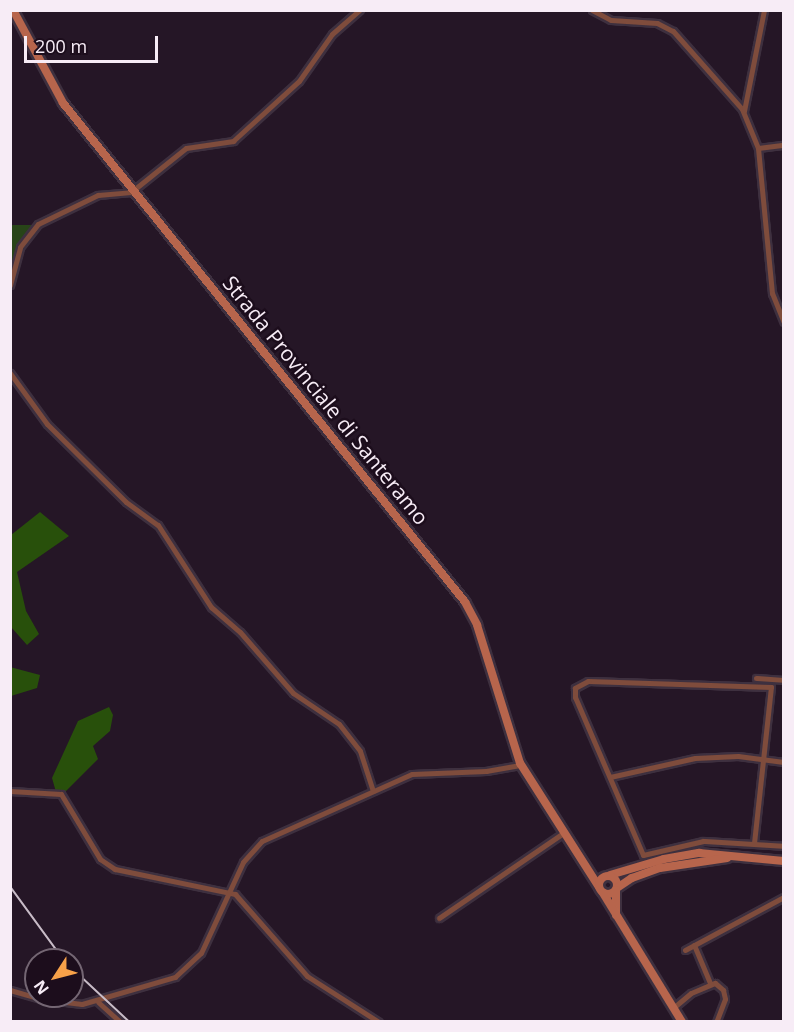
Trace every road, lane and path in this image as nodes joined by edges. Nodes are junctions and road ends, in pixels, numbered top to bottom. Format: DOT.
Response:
graph roads {
  1 [pos="13,10"];
  2 [pos="360,10"];
  3 [pos="592,10"];
  4 [pos="764,10"];
  5 [pos="744,112"];
  6 [pos="783,145"];
  7 [pos="758,148"];
  8 [pos="133,190"];
  9 [pos="10,285"];
  10 [pos="783,322"];
  11 [pos="10,373"];
  12 [pos="756,678"];
  13 [pos="783,680"];
  14 [pos="763,759"];
  15 [pos="783,762"];
  16 [pos="521,765"];
  17 [pos="610,777"];
  18 [pos="10,791"];
  19 [pos="373,791"];
  20 [pos="564,835"];
  21 [pos="754,843"];
  22 [pos="783,846"];
  23 [pos="741,856"];
  24 [pos="783,861"];
  25 [pos="609,875"];
  26 [pos="616,889"];
  27 [pos="601,890"];
  28 [pos="230,892"];
  29 [pos="783,897"];
  30 [pos="439,918"];
  31 [pos="628,937"];
  32 [pos="694,945"];
  33 [pos="685,951"];
  34 [pos="710,983"];
  35 [pos="10,990"];
  36 [pos="98,1002"];
  37 [pos="673,1008"];
  38 [pos="120,1022"];
  39 [pos="379,1022"];
  40 [pos="682,1022"];
  41 [pos="716,1022"];
  1 -- 8 [label="main road, Strada Provinciale di Santeramo"];
  2 -- 8 [label="street"];
  3 -- 5 [label="street"];
  4 -- 5 [label="street"];
  5 -- 7 [label="street"];
  6 -- 7 [label="street"];
  7 -- 10 [label="street"];
  8 -- 9 [label="street"];
  8 -- 16 [label="main road, Strada Provinciale di Santeramo"];
  11 -- 19 [label="street"];
  12 -- 13 [label="street"];
  14 -- 15 [label="street"];
  14 -- 17 [label="street"];
  14 -- 17 [label="street"];
  14 -- 21 [label="street"];
  16 -- 19 [label="street"];
  16 -- 20 [label="main road, Strada Provinciale di Santeramo"];
  17 -- 21 [label="street"];
  18 -- 28 [label="street"];
  19 -- 28 [label="street"];
  20 -- 25 [label="main road"];
  20 -- 27 [label="main road"];
  20 -- 30 [label="street"];
  21 -- 22 [label="street"];
  23 -- 24 [label="main road"];
  23 -- 25 [label="main road"];
  23 -- 26 [label="main road"];
  25 -- 26 [label="main road"];
  25 -- 27 [label="main road"];
  26 -- 27 [label="main road"];
  26 -- 31 [label="main road"];
  27 -- 31 [label="main road"];
  28 -- 36 [label="street"];
  28 -- 39 [label="street"];
  29 -- 32 [label="street"];
  31 -- 37 [label="main road"];
  32 -- 33 [label="street"];
  32 -- 34 [label="street"];
  34 -- 37 [label="street"];
  34 -- 41 [label="street"];
  35 -- 36 [label="street"];
  36 -- 38 [label="street"];
  37 -- 40 [label="main road"];
}
